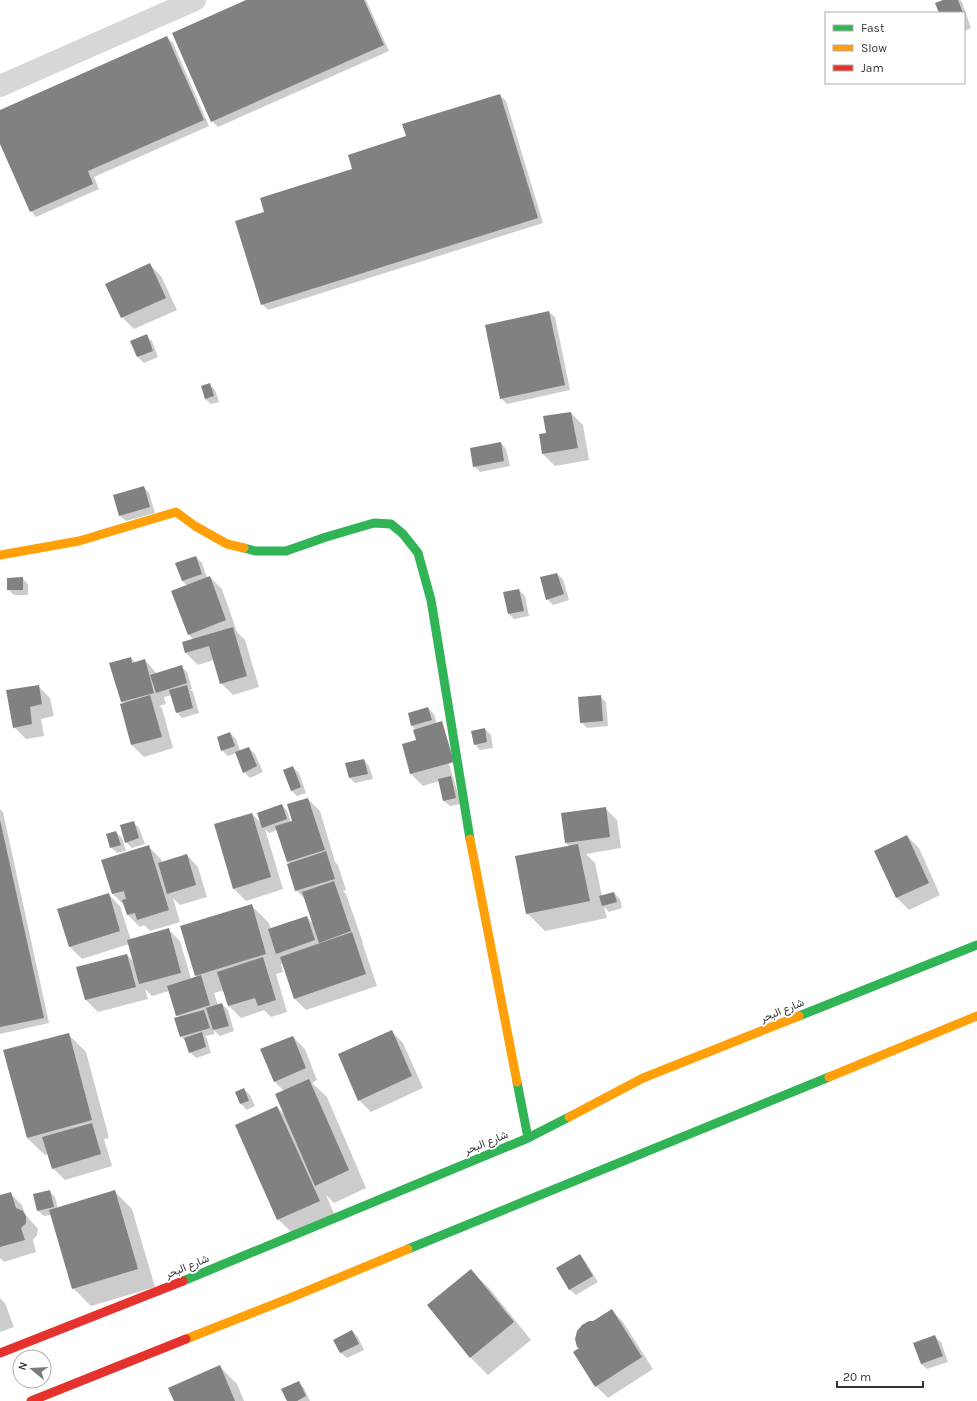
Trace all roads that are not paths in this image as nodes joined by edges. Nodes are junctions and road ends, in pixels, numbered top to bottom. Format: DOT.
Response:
graph roads {
  1 [pos="195,0"];
  2 [pos="0,86"];
  3 [pos="0,556"];
  4 [pos="977,945"];
  5 [pos="977,1016"];
  6 [pos="528,1138"];
  7 [pos="0,1353"];
  8 [pos="31,1401"];
  1 -- 2 [label="street"];
  3 -- 6 [label="main road"];
  4 -- 6 [label="main road, شارع البحر"];
  5 -- 8 [label="main road"];
  6 -- 7 [label="main road, شارع البحر"];
}
